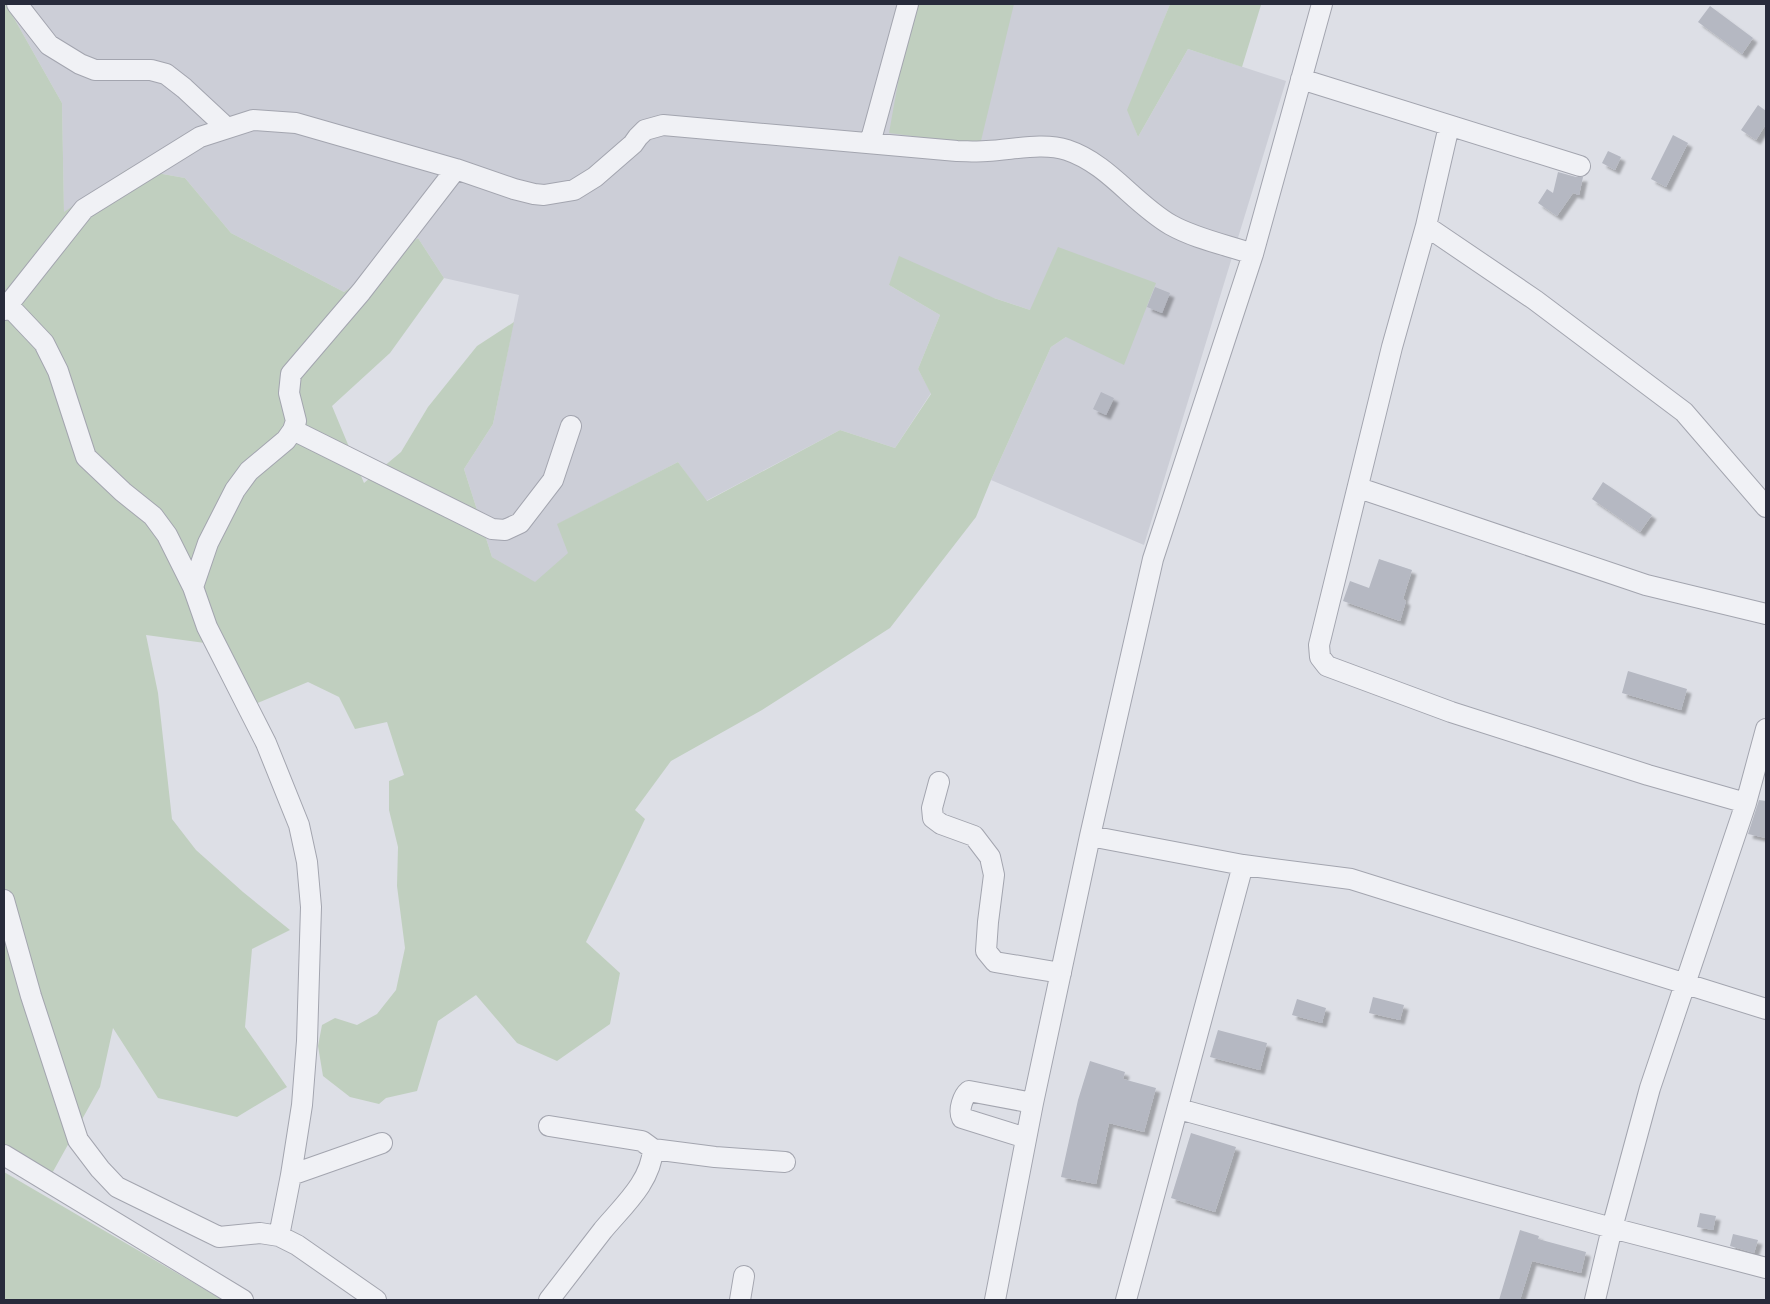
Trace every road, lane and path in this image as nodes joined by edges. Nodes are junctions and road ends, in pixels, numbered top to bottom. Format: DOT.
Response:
graph roads {
  1 [pos="17,4"];
  2 [pos="908,4"];
  3 [pos="1322,4"];
  4 [pos="1301,78"];
  5 [pos="1449,126"];
  6 [pos="227,128"];
  7 [pos="870,143"];
  8 [pos="1580,166"];
  9 [pos="456,169"];
  10 [pos="1426,226"];
  11 [pos="1254,254"];
  12 [pos="6,308"];
  13 [pos="571,426"];
  14 [pos="293,430"];
  15 [pos="1359,488"];
  16 [pos="1766,507"];
  17 [pos="193,587"];
  18 [pos="1766,614"];
  19 [pos="1766,729"];
  20 [pos="939,782"];
  21 [pos="1746,804"];
  22 [pos="1090,836"];
  23 [pos="1242,865"];
  24 [pos="4,900"];
  25 [pos="1061,973"];
  26 [pos="1684,983"];
  27 [pos="1766,1009"];
  28 [pos="1010,1098"];
  29 [pos="1033,1103"];
  30 [pos="1179,1109"];
  31 [pos="549,1126"];
  32 [pos="1003,1131"];
  33 [pos="1026,1138"];
  34 [pos="382,1143"];
  35 [pos="653,1149"];
  36 [pos="4,1155"];
  37 [pos="785,1162"];
  38 [pos="291,1175"];
  39 [pos="1612,1228"];
  40 [pos="279,1236"];
  41 [pos="1766,1268"];
  42 [pos="744,1276"];
  43 [pos="243,1300"];
  44 [pos="376,1300"];
  45 [pos="549,1300"];
  46 [pos="740,1300"];
  47 [pos="995,1300"];
  48 [pos="1126,1300"];
  49 [pos="1595,1300"];
  1 -- 6 [label="street"];
  2 -- 7 [label="street"];
  3 -- 4 [label="street"];
  4 -- 5 [label="street"];
  4 -- 11 [label="street"];
  5 -- 8 [label="street"];
  5 -- 10 [label="street"];
  6 -- 9 [label="street"];
  6 -- 12 [label="street"];
  7 -- 9 [label="street"];
  7 -- 11 [label="street"];
  9 -- 14 [label="street"];
  10 -- 15 [label="street"];
  10 -- 16 [label="street"];
  11 -- 22 [label="street"];
  12 -- 17 [label="street"];
  13 -- 14 [label="street"];
  14 -- 17 [label="street"];
  15 -- 18 [label="street"];
  15 -- 21 [label="street"];
  17 -- 38 [label="street"];
  19 -- 21 [label="street"];
  20 -- 25 [label="street"];
  21 -- 26 [label="street"];
  22 -- 23 [label="street"];
  22 -- 25 [label="street"];
  23 -- 26 [label="street"];
  23 -- 30 [label="street"];
  24 -- 40 [label="street"];
  25 -- 29 [label="street"];
  26 -- 27 [label="street"];
  26 -- 39 [label="street"];
  28 -- 29 [label="street"];
  28 -- 32 [label="street"];
  28 -- 32 [label="street"];
  29 -- 33 [label="street"];
  30 -- 39 [label="street"];
  30 -- 48 [label="street"];
  31 -- 35 [label="street"];
  32 -- 33 [label="street"];
  33 -- 47 [label="street"];
  34 -- 38 [label="street"];
  35 -- 37 [label="street"];
  35 -- 45 [label="street"];
  36 -- 43 [label="street"];
  38 -- 40 [label="street"];
  39 -- 41 [label="street"];
  39 -- 49 [label="street"];
  40 -- 44 [label="street"];
  42 -- 46 [label="street"];
}
